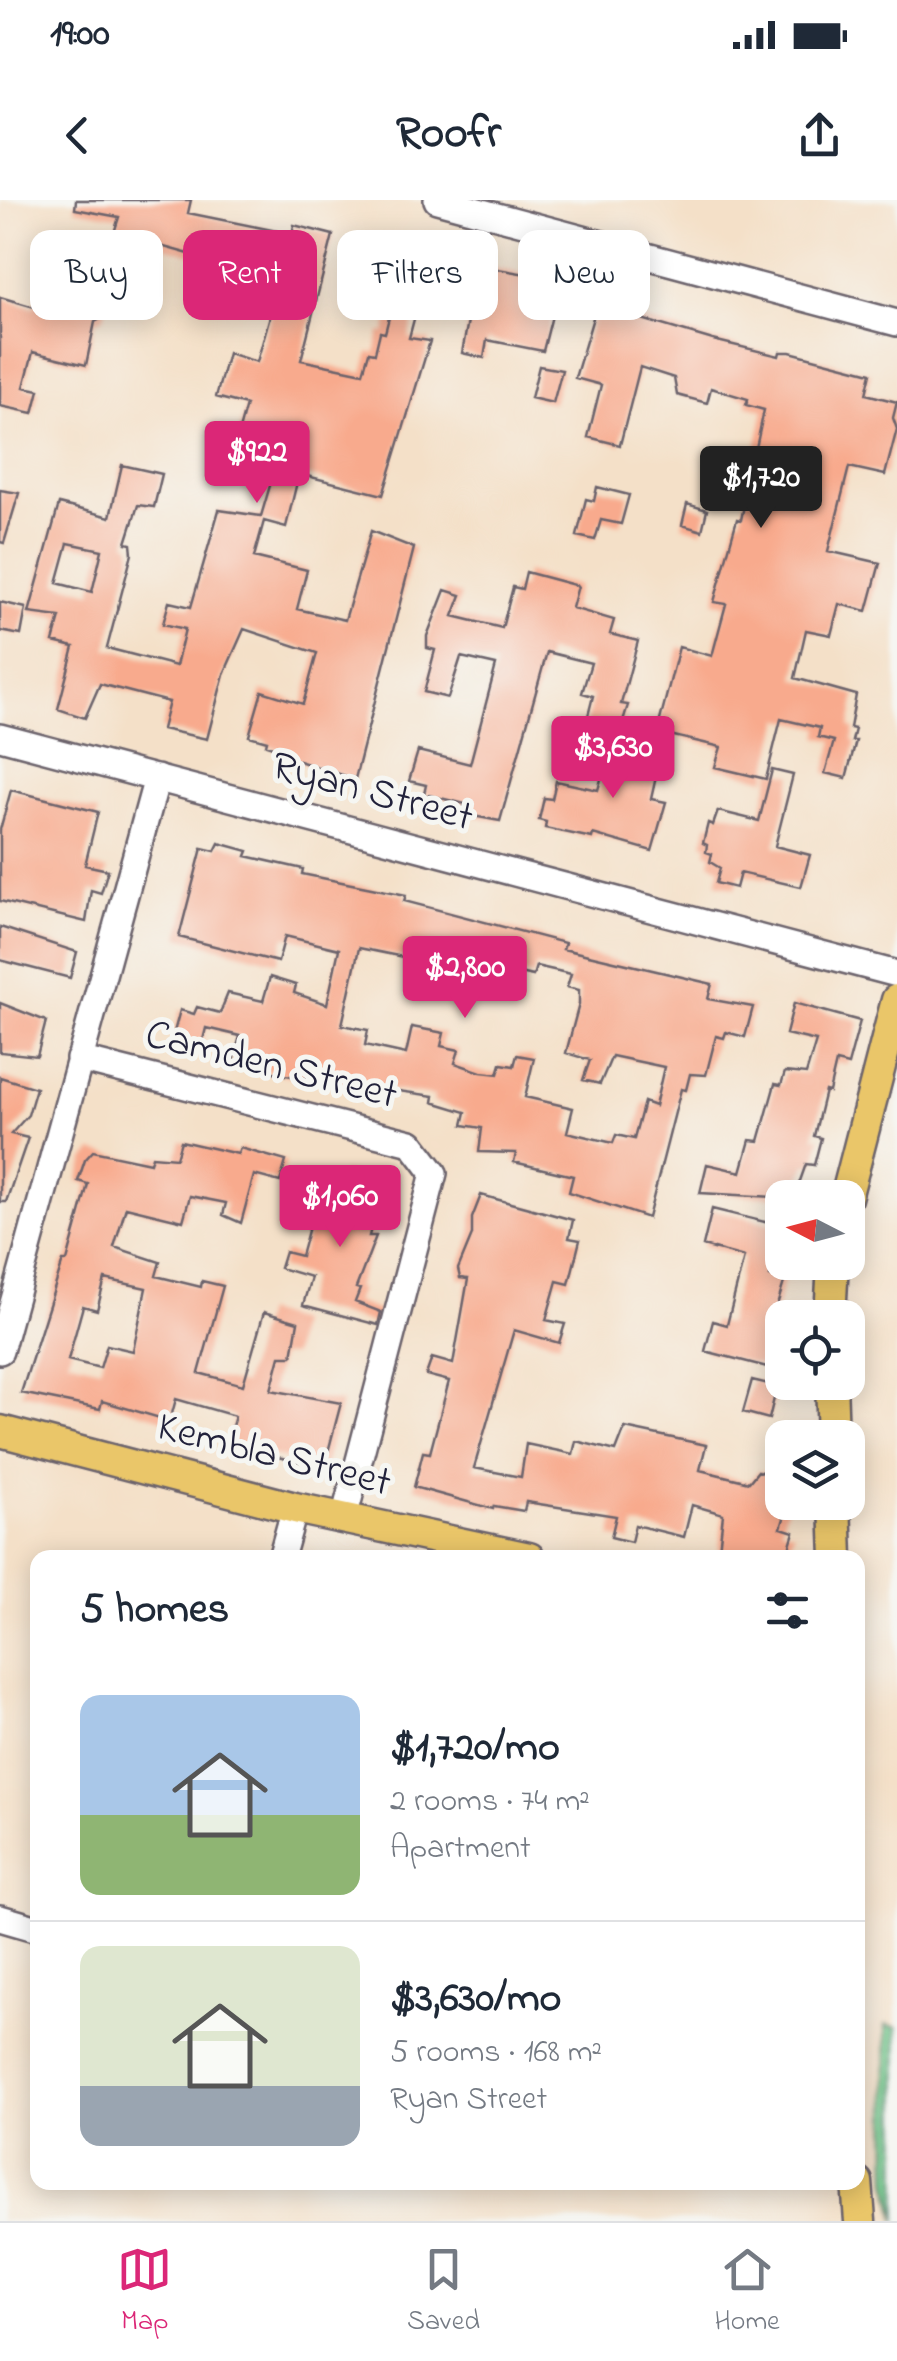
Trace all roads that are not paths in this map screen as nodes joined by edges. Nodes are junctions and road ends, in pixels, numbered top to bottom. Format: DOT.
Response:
graph roads {
  1 [pos="437,200"];
  2 [pos="897,323"];
  3 [pos="0,737"];
  4 [pos="157,778"];
  5 [pos="897,974"];
  6 [pos="897,1000"];
  7 [pos="79,1059"];
  8 [pos="851,1180"];
  9 [pos="0,1350"];
  10 [pos="0,1430"];
  11 [pos="295,1508"];
  12 [pos="344,1518"];
  13 [pos="836,1520"];
  14 [pos="284,1550"];
  15 [pos="492,1550"];
  16 [pos="837,1550"];
  17 [pos="0,1918"];
  18 [pos="30,1926"];
  19 [pos="858,2190"];
  20 [pos="860,2221"];
  1 -- 2 [label="street"];
  3 -- 4 [label="street, Ryan Street"];
  4 -- 5 [label="street, Ryan Street"];
  4 -- 7 [label="street"];
  6 -- 8 [label="main road"];
  7 -- 9 [label="street"];
  7 -- 12 [label="street, Camden Street"];
  10 -- 11 [label="main road, Kembla Street"];
  11 -- 12 [label="main road, Kembla Street"];
  11 -- 14 [label="street"];
  12 -- 15 [label="main road, Kembla Street"];
  13 -- 16 [label="main road"];
  17 -- 18 [label="street"];
  19 -- 20 [label="main road"];
}
